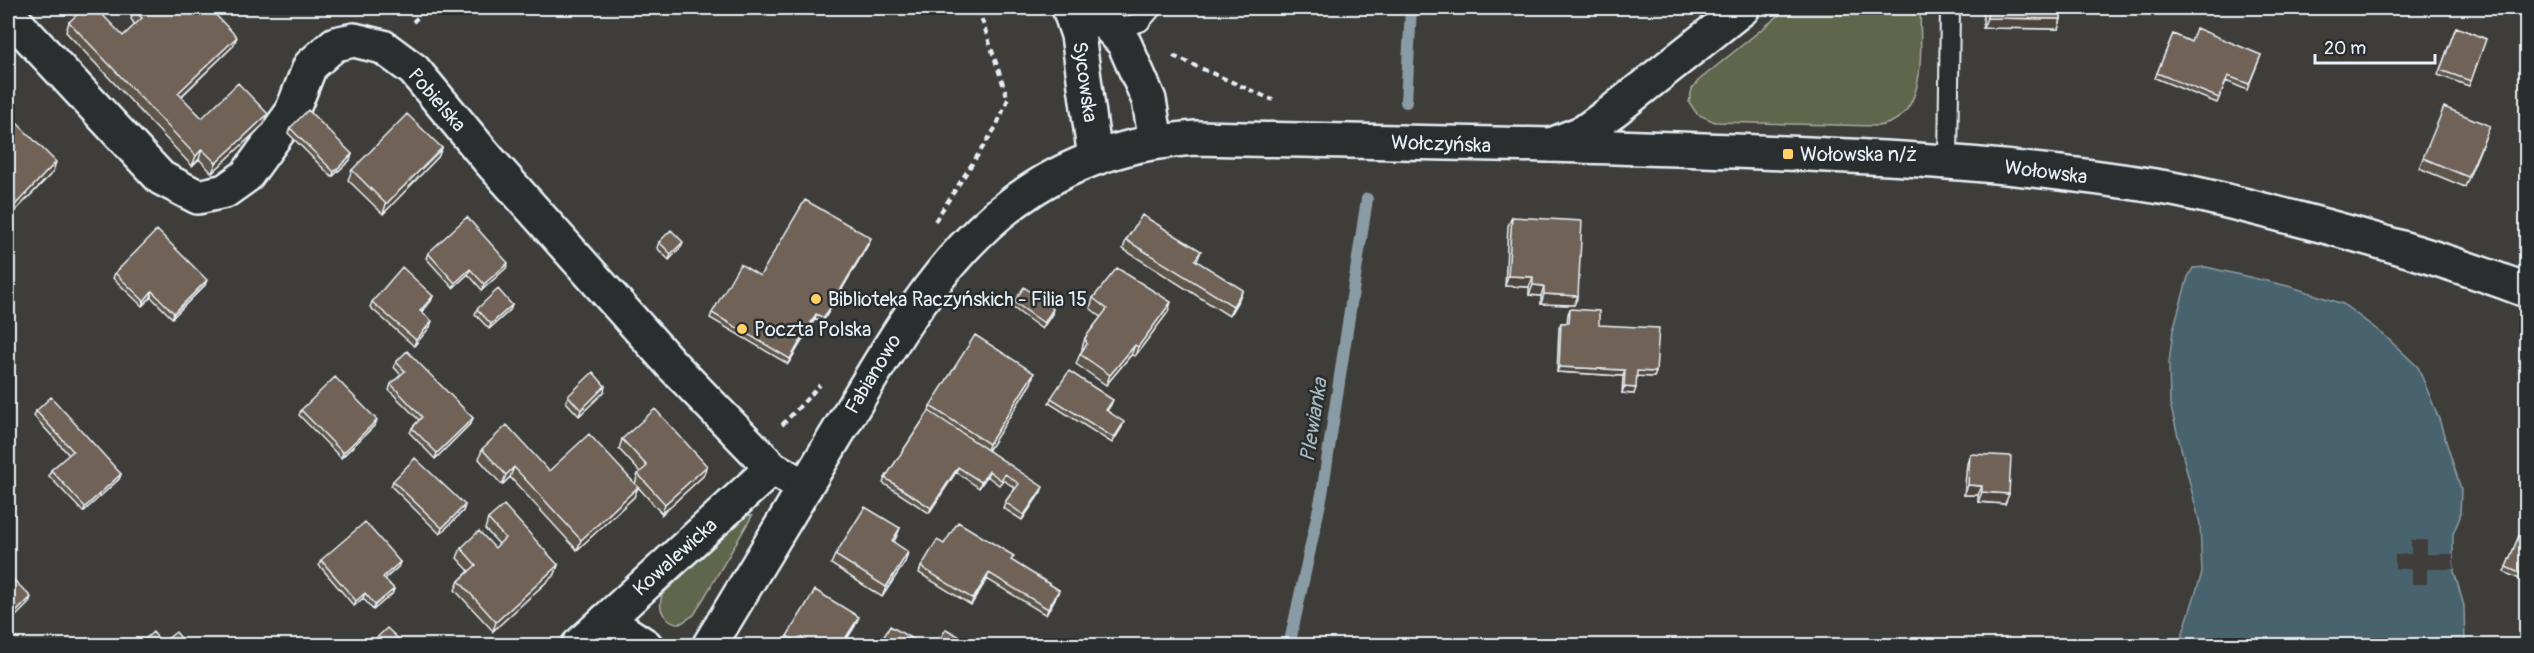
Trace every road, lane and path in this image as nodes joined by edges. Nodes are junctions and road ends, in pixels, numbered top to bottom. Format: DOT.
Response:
graph roads {
  1 [pos="978,8"];
  2 [pos="1069,8"];
  3 [pos="1743,8"];
  4 [pos="1950,8"];
  5 [pos="8,14"];
  6 [pos="1124,17"];
  7 [pos="1079,41"];
  8 [pos="1284,104"];
  9 [pos="1156,142"];
  10 [pos="1551,145"];
  11 [pos="1095,158"];
  12 [pos="1948,163"];
  13 [pos="931,227"];
  14 [pos="2526,290"];
  15 [pos="826,377"];
  16 [pos="764,460"];
  17 [pos="805,487"];
  18 [pos="606,620"];
  19 [pos="578,645"];
  20 [pos="646,645"];
  21 [pos="709,645"];
  1 -- 13 [label="path"];
  2 -- 7 [label="street, Sycowska"];
  3 -- 10 [label="street, Wołczyńska"];
  4 -- 12 [label="lane"];
  5 -- 16 [label="street, Pobielska"];
  6 -- 7 [label="lane"];
  6 -- 8 [label="path"];
  6 -- 9 [label="street, Sycowska"];
  7 -- 11 [label="street, Sycowska"];
  9 -- 10 [label="street, Wołczyńska"];
  9 -- 11 [label="street, Wołczyńska"];
  10 -- 12 [label="street, Wołowska"];
  11 -- 17 [label="street, Fabianowo"];
  12 -- 14 [label="street, Wołowska"];
  15 -- 16 [label="path"];
  16 -- 17 [label="street, Pobielska"];
  16 -- 18 [label="street, Kowalewicka"];
  17 -- 21 [label="street, Fabianowo"];
  18 -- 19 [label="street, Kowalewicka"];
  18 -- 20 [label="street"];
}
